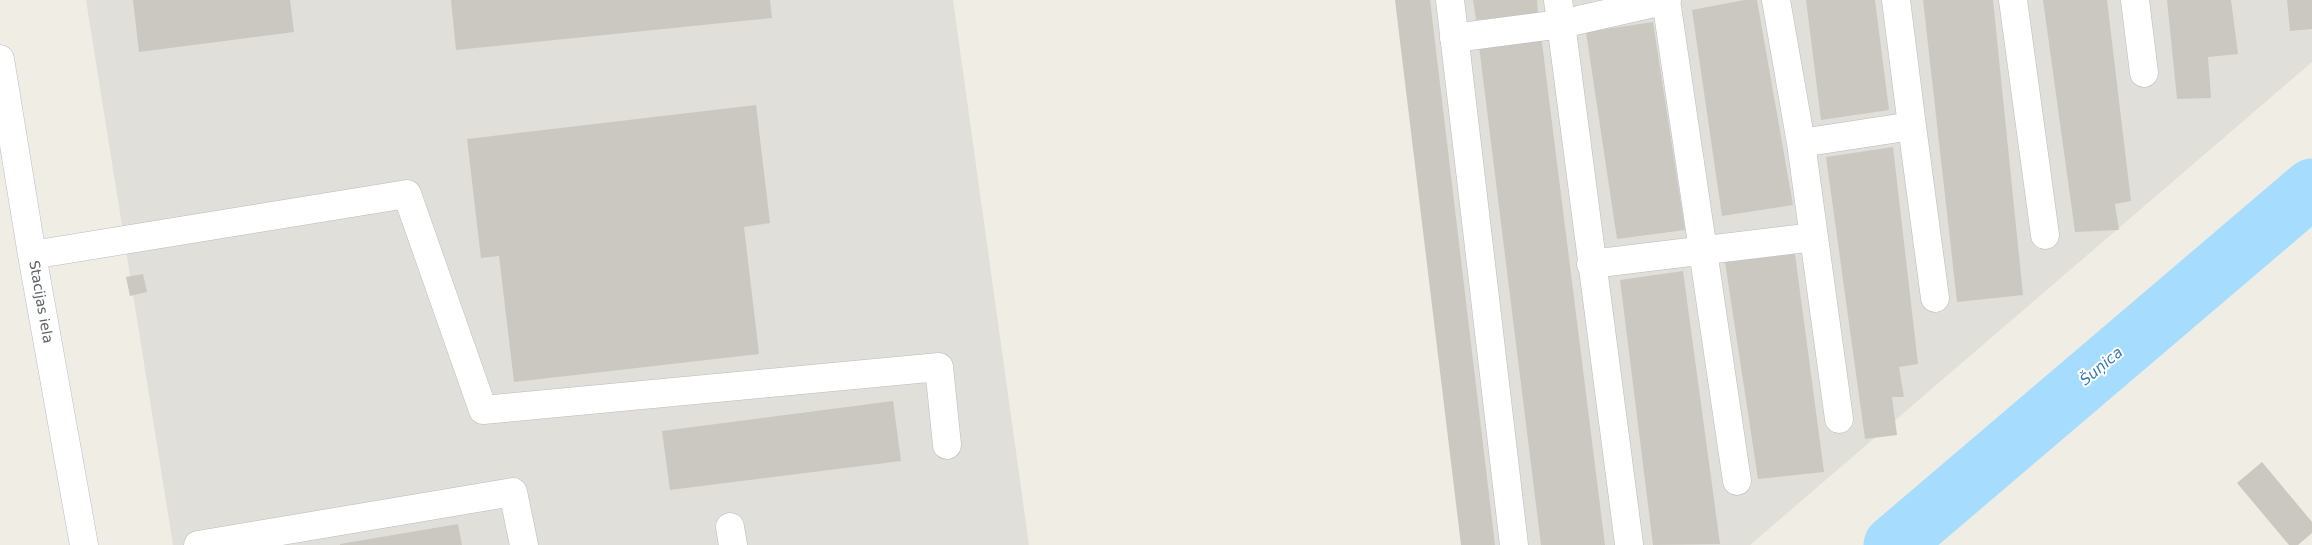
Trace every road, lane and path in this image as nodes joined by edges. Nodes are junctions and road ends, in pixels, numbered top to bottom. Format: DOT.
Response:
graph roads {
  1 [pos="1450,0"];
  2 [pos="1666,0"];
  3 [pos="1776,0"];
  4 [pos="1896,0"];
  5 [pos="2013,0"];
  6 [pos="2135,0"];
  7 [pos="1559,12"];
  8 [pos="1454,38"];
  9 [pos="0,59"];
  10 [pos="2144,73"];
  11 [pos="1912,126"];
  12 [pos="1801,143"];
  13 [pos="2045,235"];
  14 [pos="1814,237"];
  15 [pos="1702,250"];
  16 [pos="32,255"];
  17 [pos="1591,264"];
  18 [pos="1935,298"];
  19 [pos="1839,419"];
  20 [pos="947,445"];
  21 [pos="1737,481"];
  22 [pos="266,539"];
  23 [pos="1629,544"];
  24 [pos="84,545"];
  25 [pos="198,545"];
  26 [pos="524,545"];
  27 [pos="1514,545"];
  1 -- 8 [label="street"];
  2 -- 7 [label="street"];
  2 -- 15 [label="street"];
  3 -- 12 [label="street"];
  4 -- 11 [label="street"];
  5 -- 13 [label="street"];
  6 -- 10 [label="street"];
  7 -- 8 [label="street"];
  7 -- 17 [label="street"];
  8 -- 27 [label="street"];
  9 -- 16 [label="street, Stacijas iela"];
  11 -- 12 [label="street"];
  11 -- 18 [label="street"];
  12 -- 14 [label="street"];
  14 -- 15 [label="street"];
  14 -- 19 [label="street"];
  15 -- 17 [label="street"];
  15 -- 21 [label="street"];
  16 -- 20 [label="street"];
  16 -- 24 [label="street, Stacijas iela"];
  17 -- 23 [label="street"];
  22 -- 25 [label="street"];
  22 -- 26 [label="street"];
}
